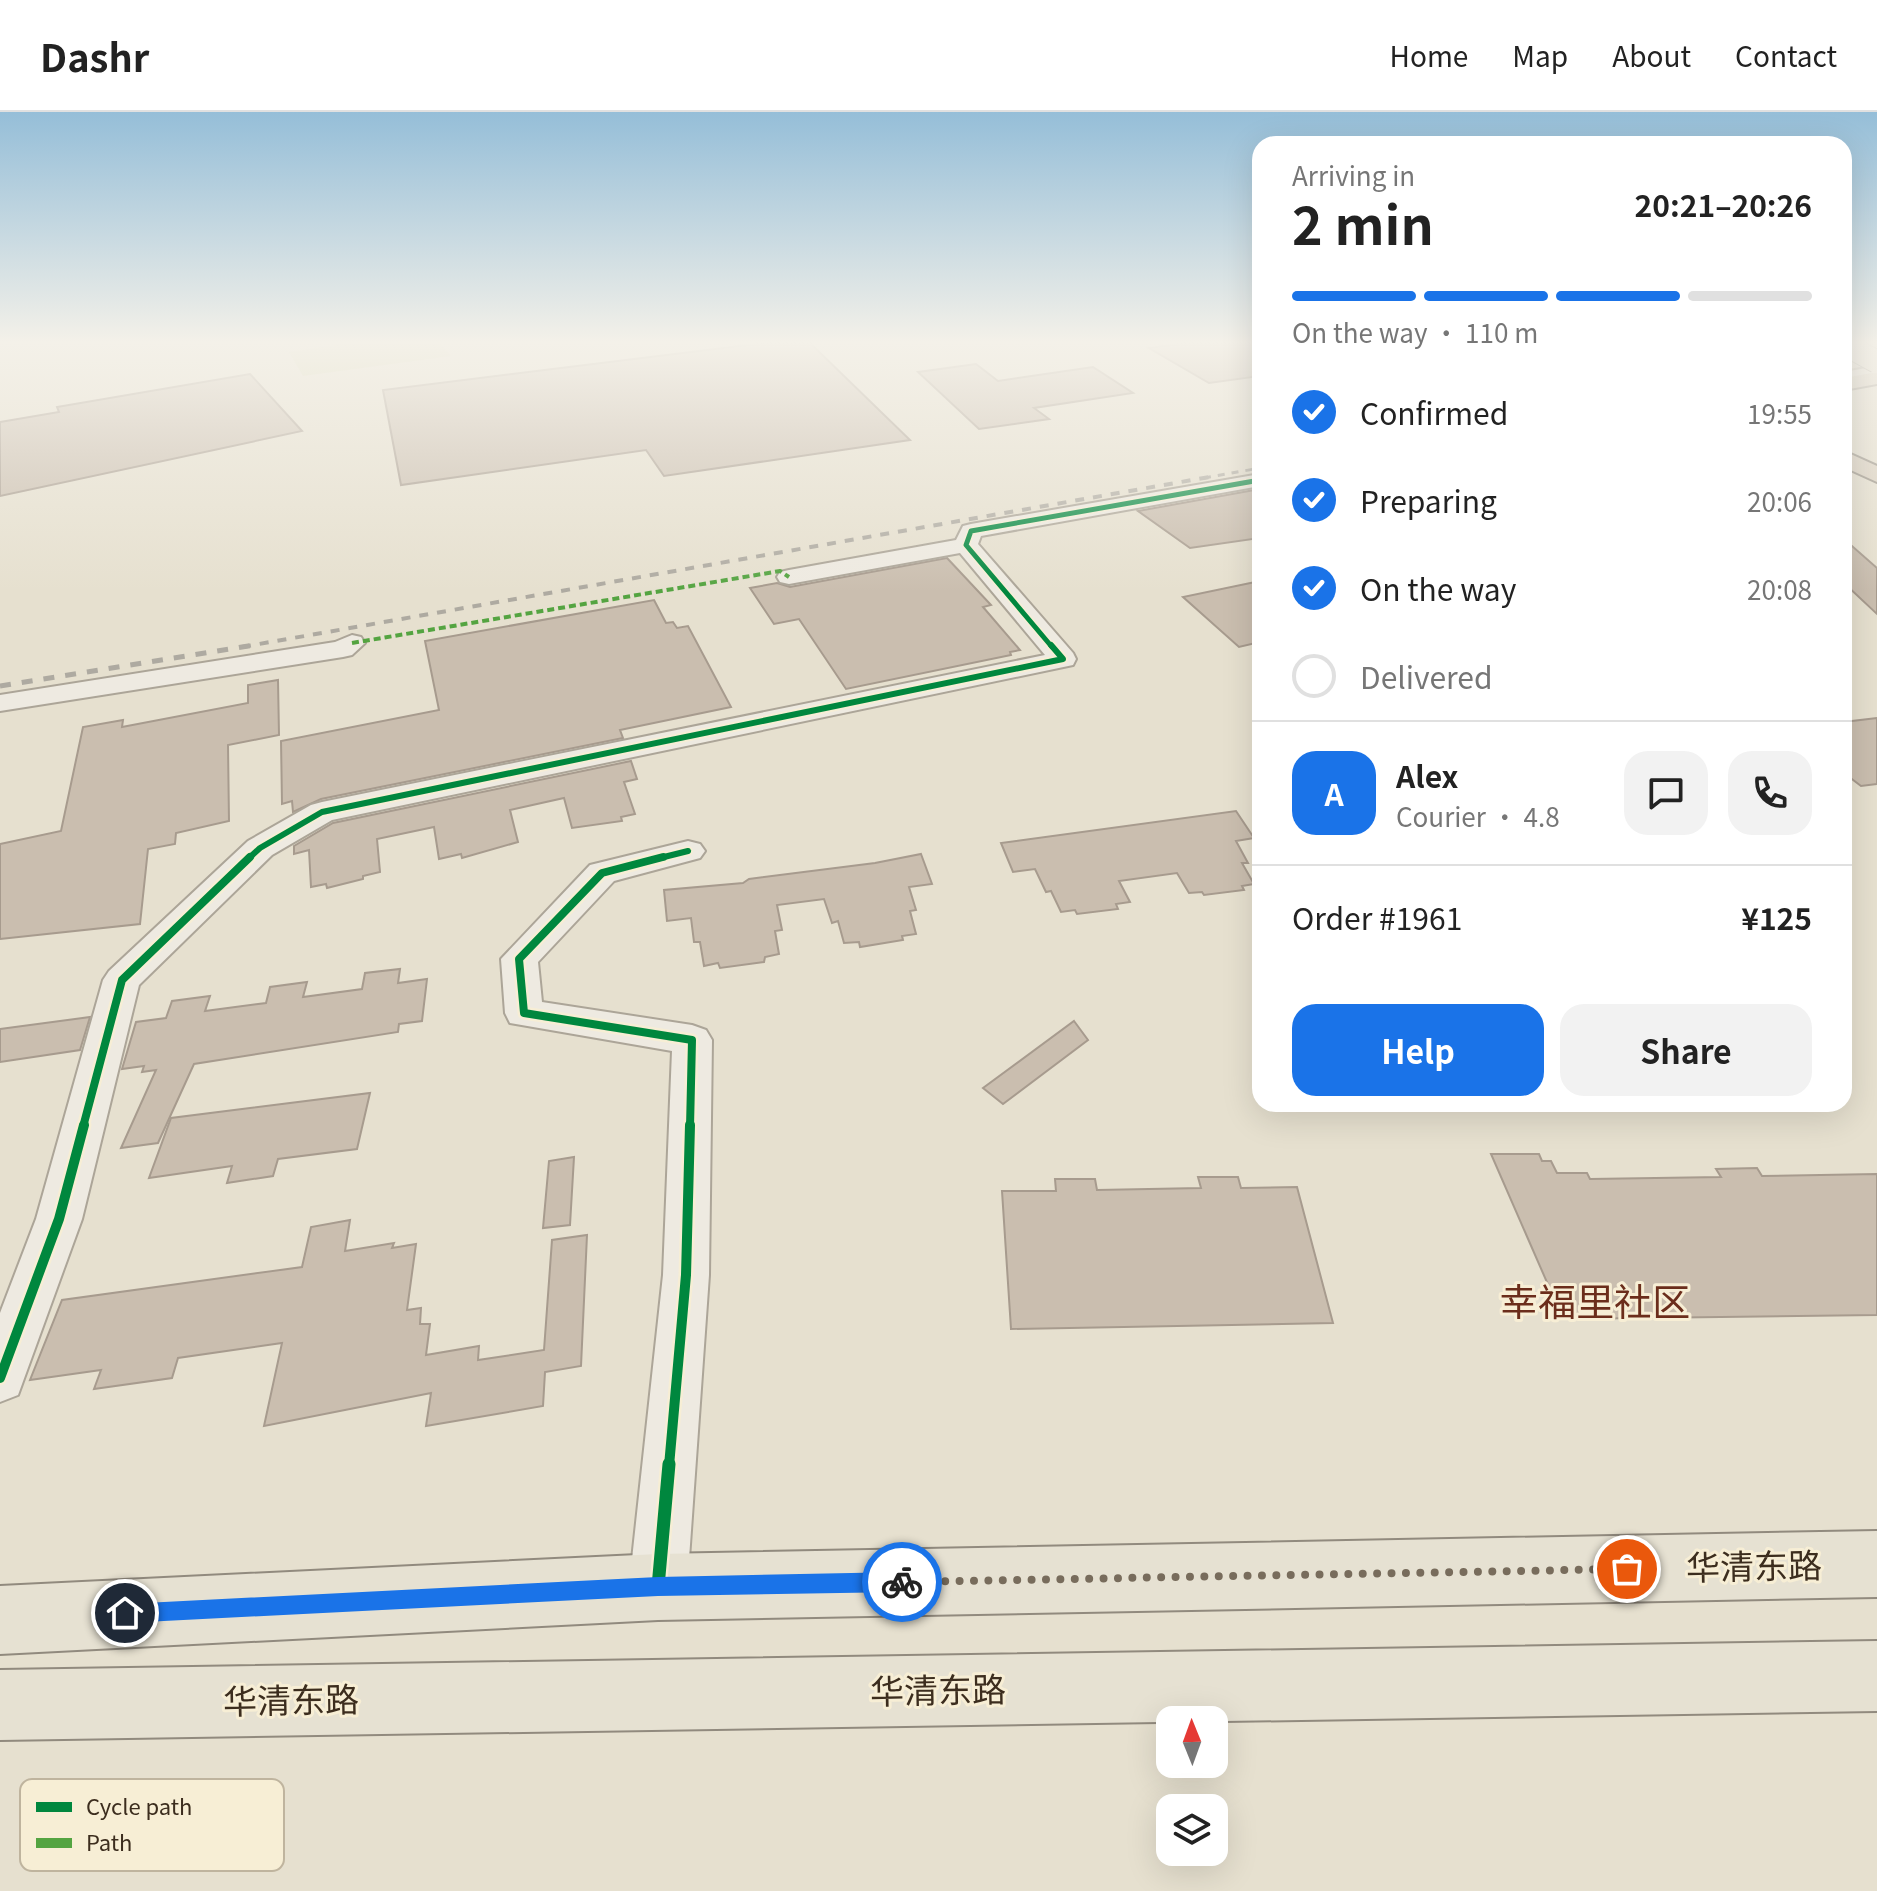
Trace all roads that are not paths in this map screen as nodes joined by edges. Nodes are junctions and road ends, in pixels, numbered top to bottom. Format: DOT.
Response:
graph roads {
  1 [pos="1852,462"];
  2 [pos="1877,475"];
  3 [pos="1252,481"];
  4 [pos="966,545"];
  5 [pos="789,577"];
  6 [pos="352,643"];
  7 [pos="0,703"];
  8 [pos="688,851"];
  9 [pos="0,1378"];
  10 [pos="1877,1564"];
  11 [pos="658,1587"];
  12 [pos="0,1620"];
  13 [pos="1877,1676"];
  14 [pos="0,1705"];
  1 -- 2 [label="highway"];
  3 -- 4 [label="street"];
  4 -- 5 [label="street"];
  4 -- 9 [label="street"];
  6 -- 7 [label="street"];
  8 -- 11 [label="street"];
  10 -- 11 [label="main road, 华清东路"];
  11 -- 12 [label="main road, 华清东路"];
  13 -- 14 [label="main road, 华清东路"];
}
